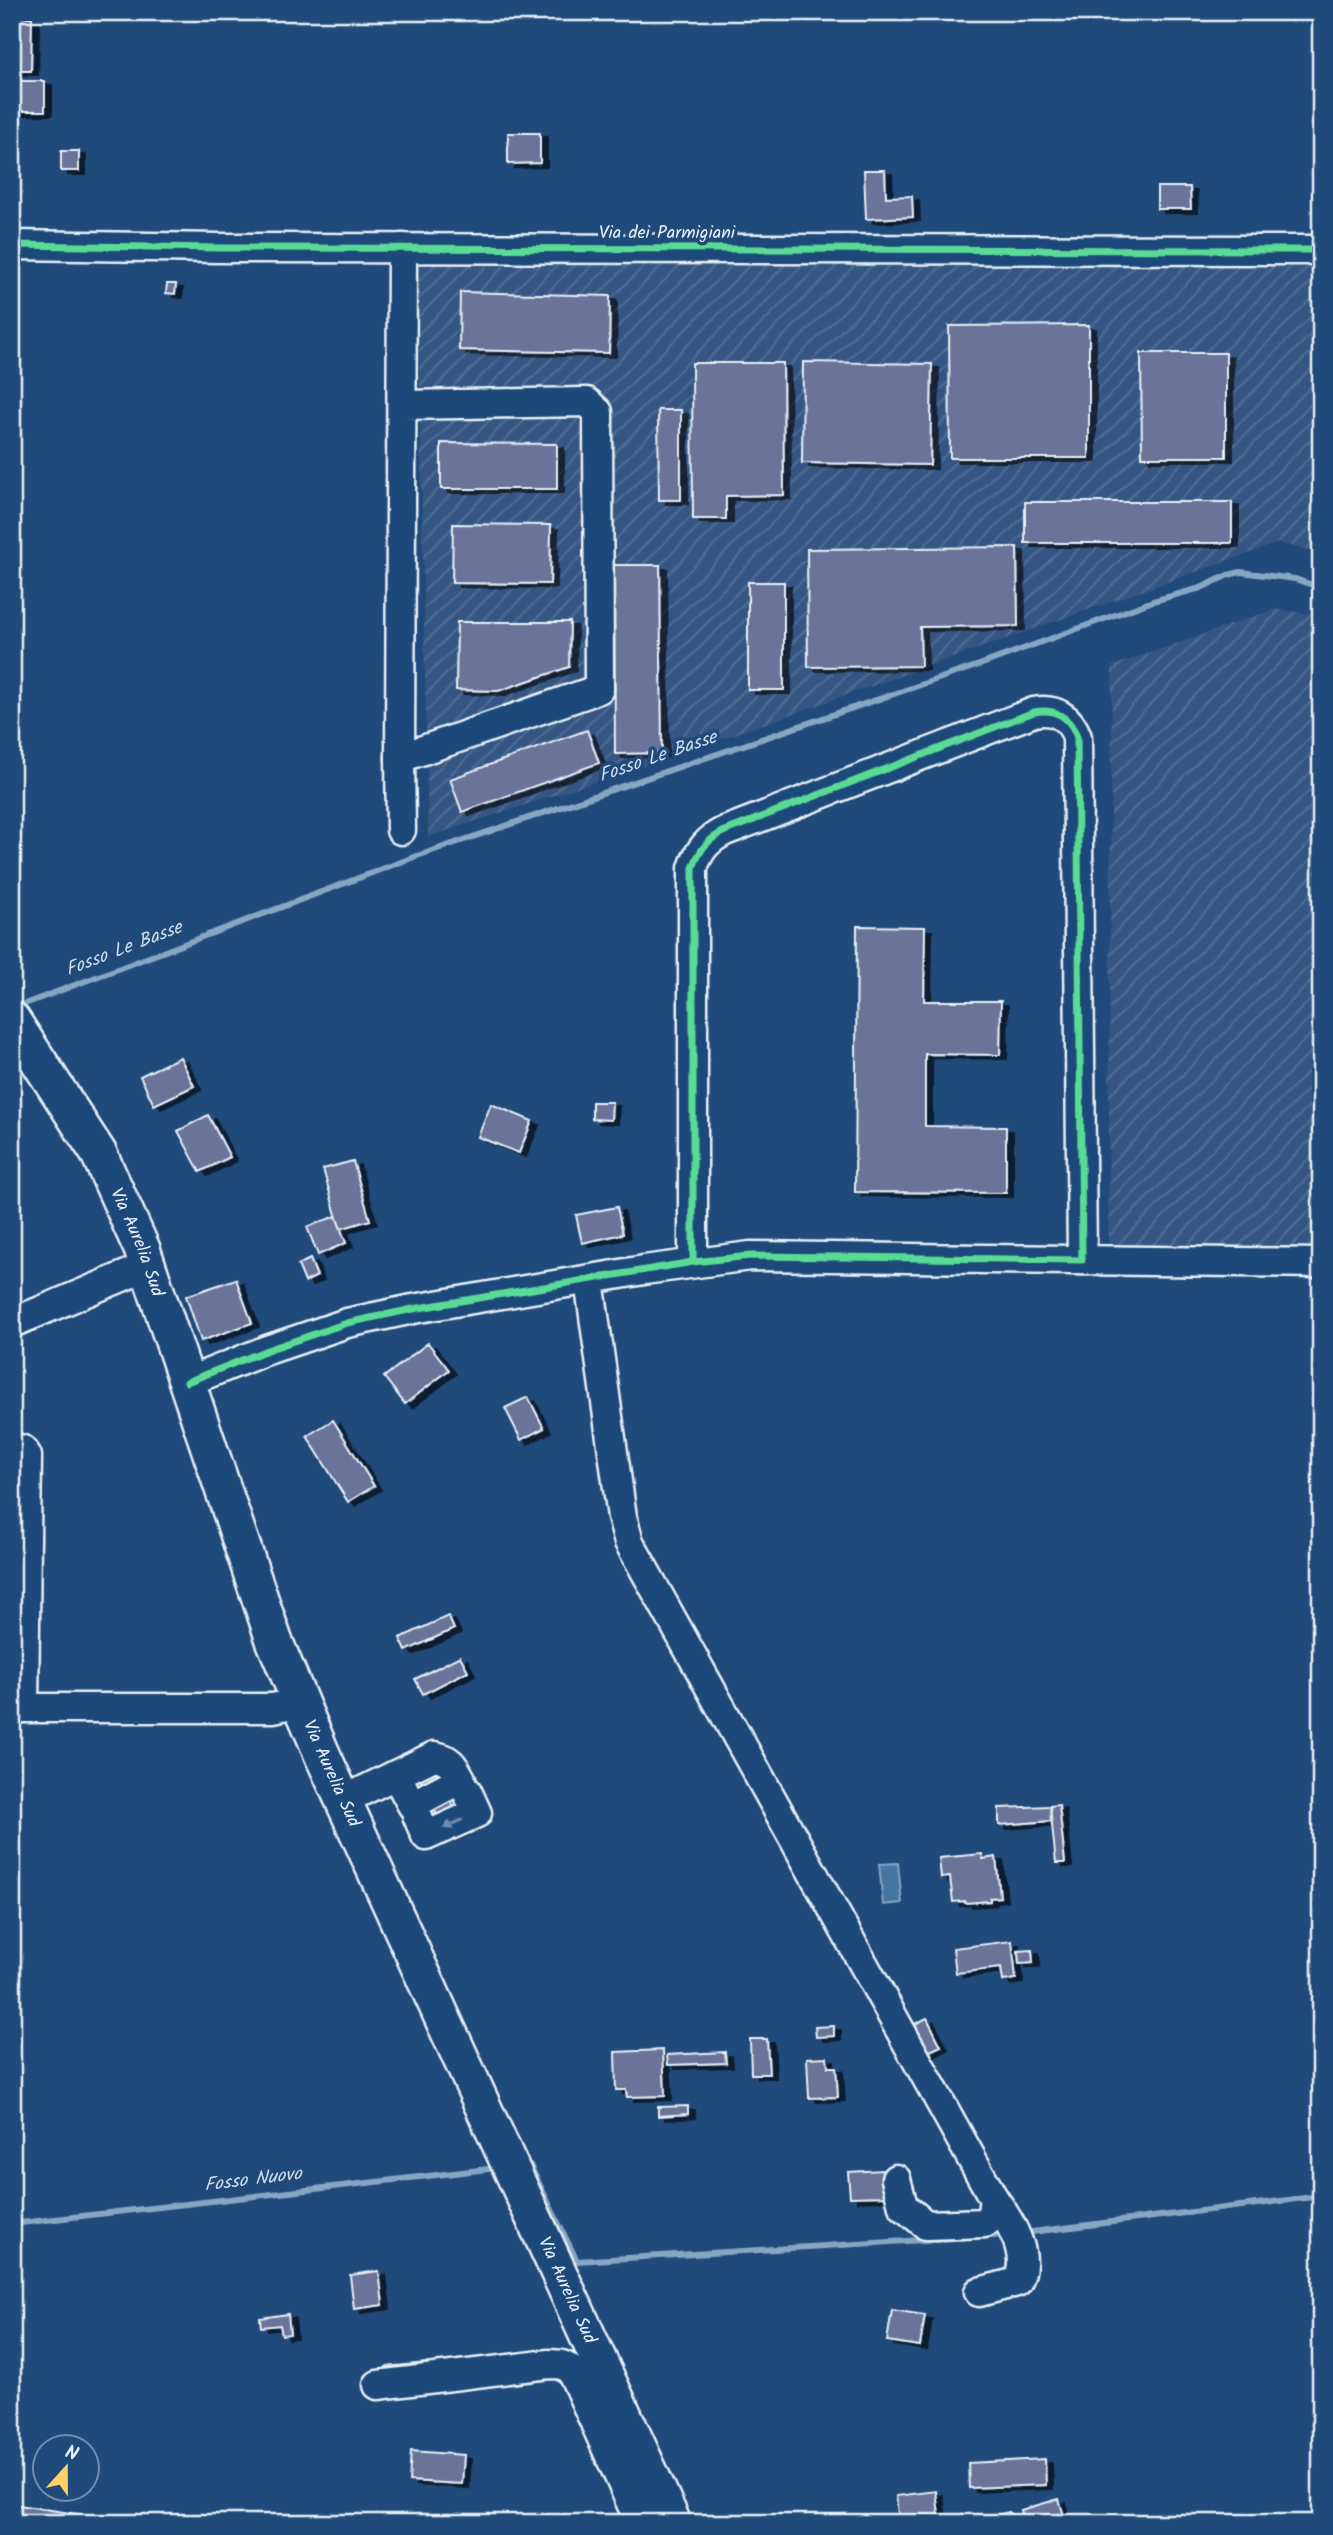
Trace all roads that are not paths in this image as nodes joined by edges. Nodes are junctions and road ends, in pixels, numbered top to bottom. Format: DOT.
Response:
graph roads {
  1 [pos="12,244"];
  2 [pos="402,248"];
  3 [pos="1321,250"];
  4 [pos="402,405"];
  5 [pos="400,758"];
  6 [pos="401,830"];
  7 [pos="12,1020"];
  8 [pos="1082,1260"];
  9 [pos="693,1262"];
  10 [pos="1321,1263"];
  11 [pos="148,1266"];
  12 [pos="589,1280"];
  13 [pos="12,1323"];
  14 [pos="187,1382"];
  15 [pos="12,1447"];
  16 [pos="301,1702"];
  17 [pos="18,1709"];
  18 [pos="407,1796"];
  19 [pos="344,1800"];
  20 [pos="896,2179"];
  21 [pos="994,2199"];
  22 [pos="979,2292"];
  23 [pos="378,2385"];
  24 [pos="640,2523"];
  25 [pos="673,2523"];
  1 -- 2 [label="street, Via dei Parmigiani"];
  2 -- 3 [label="street, Via dei Parmigiani"];
  2 -- 4 [label="street"];
  4 -- 5 [label="street"];
  4 -- 5 [label="street"];
  5 -- 6 [label="street"];
  7 -- 11 [label="main road, Via Aurelia Sud"];
  8 -- 9 [label="street"];
  8 -- 9 [label="street"];
  8 -- 10 [label="street"];
  9 -- 12 [label="street"];
  11 -- 13 [label="street"];
  11 -- 14 [label="main road, Via Aurelia Sud"];
  12 -- 14 [label="street"];
  12 -- 21 [label="street"];
  14 -- 16 [label="main road, Via Aurelia Sud"];
  15 -- 17 [label="street"];
  16 -- 17 [label="street"];
  16 -- 19 [label="main road, Via Aurelia Sud"];
  18 -- 18 [label="street, one-way"];
  18 -- 19 [label="street"];
  19 -- 25 [label="main road, Via Aurelia Sud"];
  20 -- 21 [label="street"];
  21 -- 22 [label="street"];
  23 -- 24 [label="street"];
}
